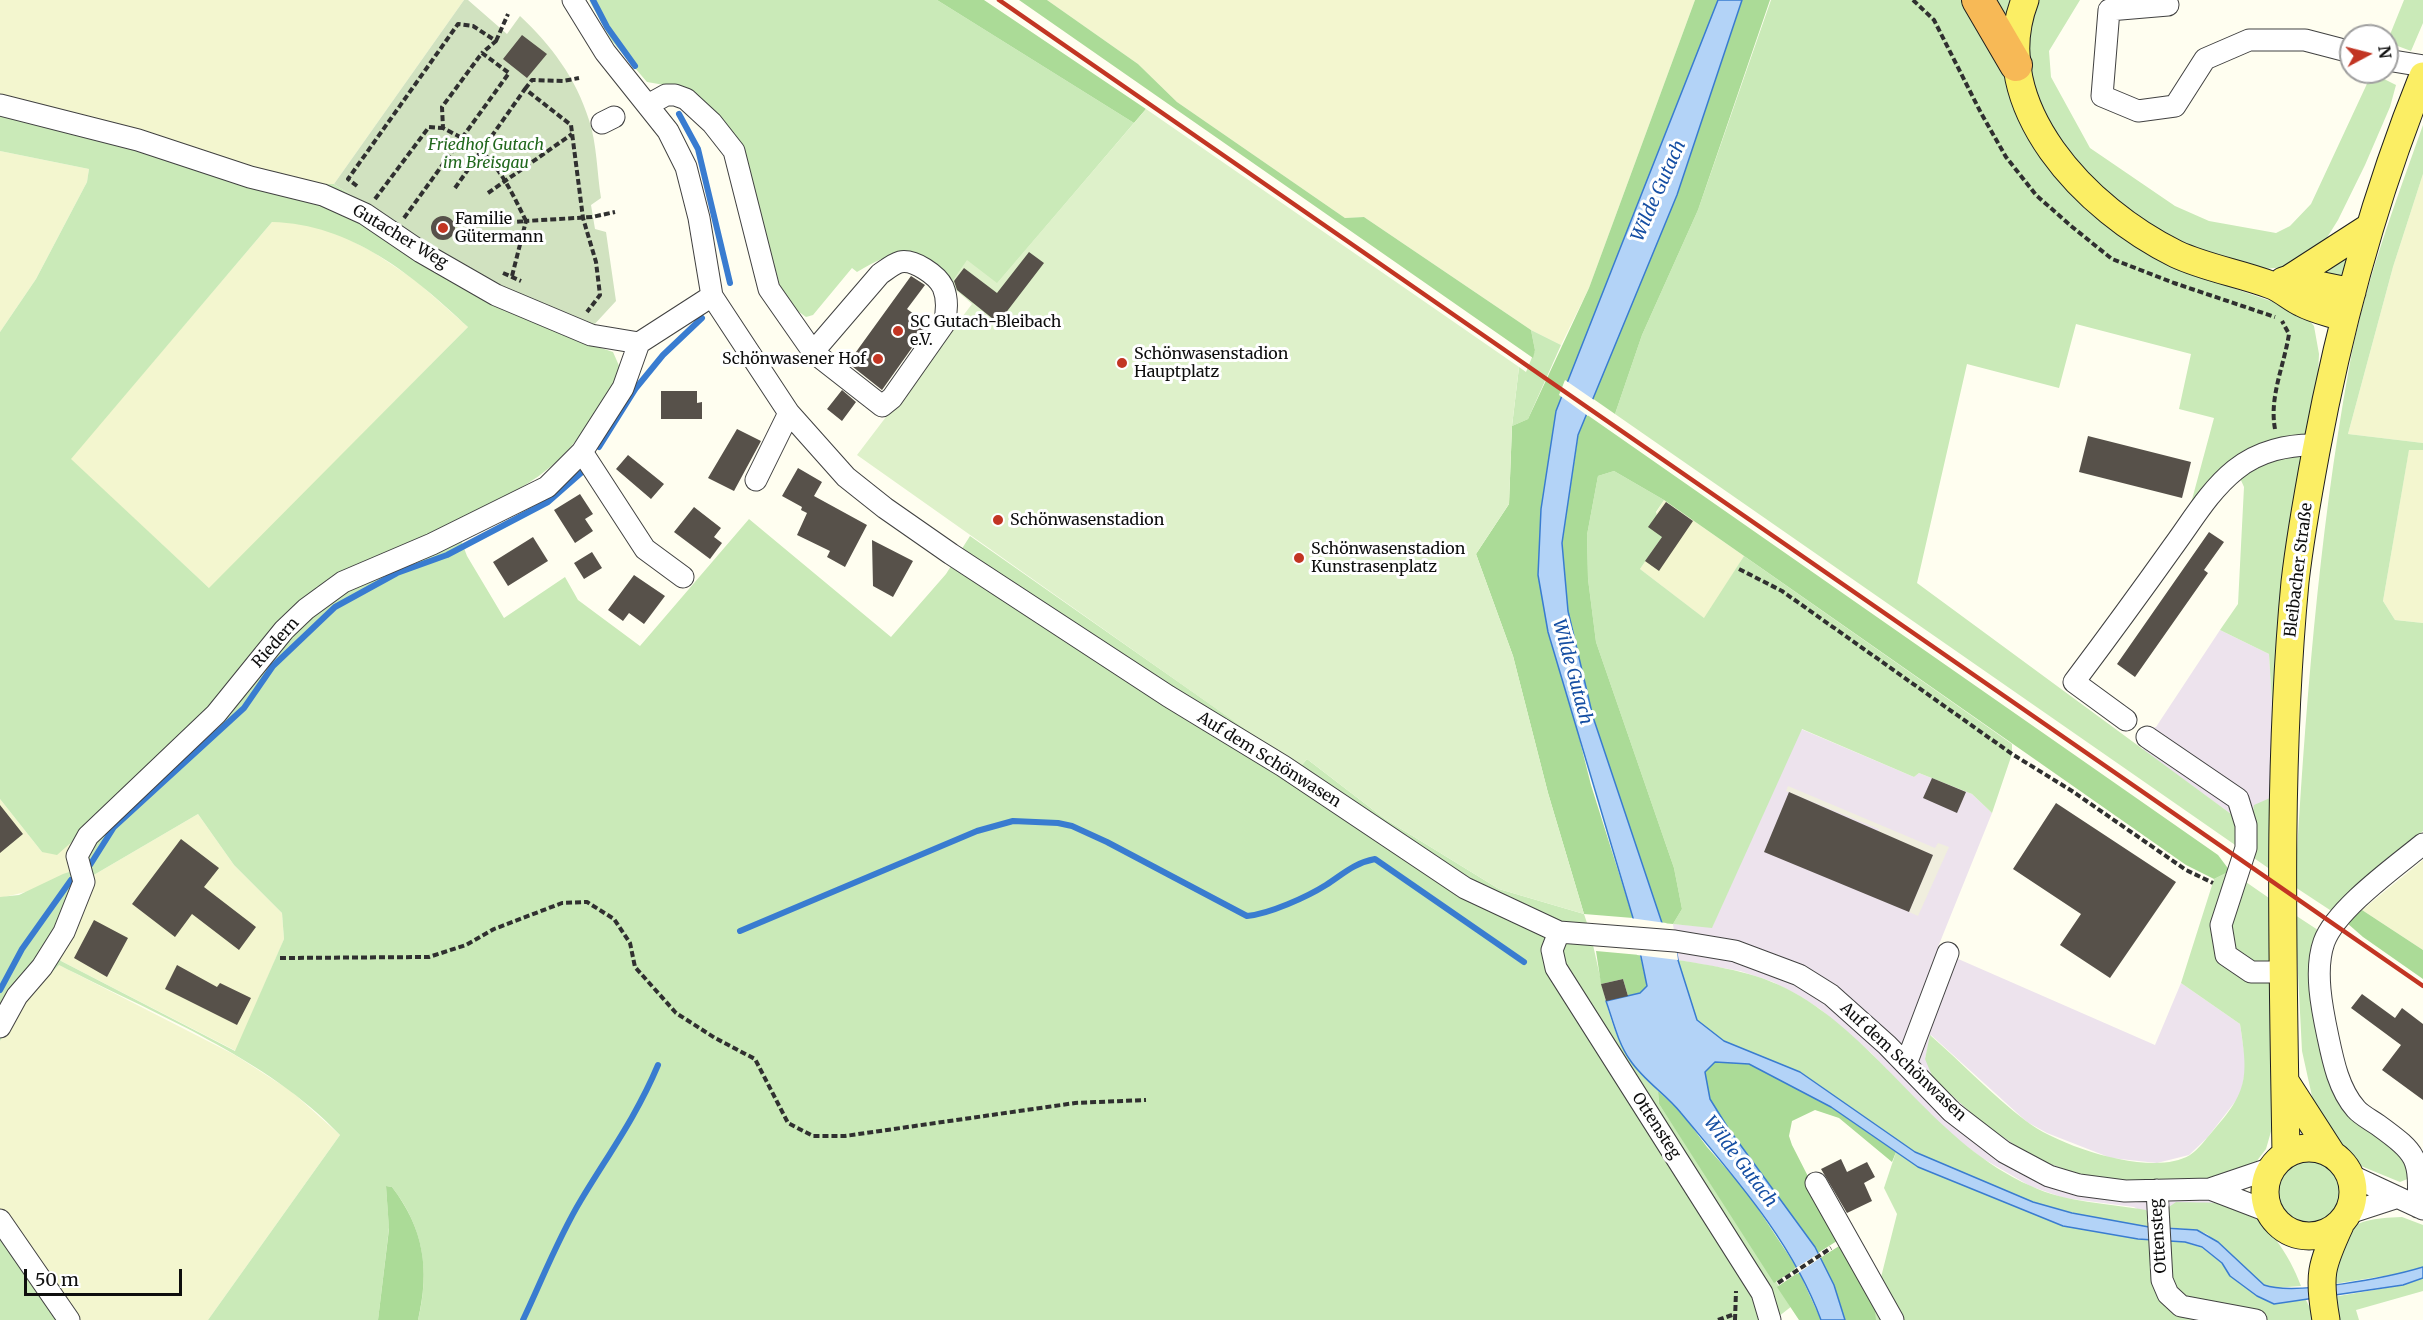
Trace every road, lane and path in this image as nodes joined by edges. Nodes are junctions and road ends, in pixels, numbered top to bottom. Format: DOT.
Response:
graph roads {
  1 [pos="573,0"];
  2 [pos="1978,0"];
  3 [pos="2025,0"];
  4 [pos="2168,4"];
  5 [pos="508,14"];
  6 [pos="496,41"];
  7 [pos="2339,49"];
  8 [pos="482,53"];
  9 [pos="2399,62"];
  10 [pos="2016,65"];
  11 [pos="2423,66"];
  12 [pos="2423,76"];
  13 [pos="579,78"];
  14 [pos="525,89"];
  15 [pos="0,105"];
  16 [pos="648,105"];
  17 [pos="443,128"];
  18 [pos="573,134"];
  19 [pos="462,139"];
  20 [pos="483,152"];
  21 [pos="507,182"];
  22 [pos="454,188"];
  23 [pos="488,193"];
  24 [pos="375,206"];
  25 [pos="615,212"];
  26 [pos="394,213"];
  27 [pos="583,218"];
  28 [pos="526,221"];
  29 [pos="476,225"];
  30 [pos="2368,228"];
  31 [pos="495,270"];
  32 [pos="512,276"];
  33 [pos="523,282"];
  34 [pos="2281,282"];
  35 [pos="2352,292"];
  36 [pos="712,296"];
  37 [pos="576,308"];
  38 [pos="2345,318"];
  39 [pos="639,343"];
  40 [pos="813,352"];
  41 [pos="789,413"];
  42 [pos="2317,445"];
  43 [pos="582,452"];
  44 [pos="756,480"];
  45 [pos="1739,569"];
  46 [pos="682,577"];
  47 [pos="2126,720"];
  48 [pos="2147,737"];
  49 [pos="2423,844"];
  50 [pos="2234,888"];
  51 [pos="1559,932"];
  52 [pos="1947,953"];
  53 [pos="280,958"];
  54 [pos="2283,972"];
  55 [pos="0,1027"];
  56 [pos="1906,1064"];
  57 [pos="2284,1081"];
  58 [pos="1146,1100"];
  59 [pos="2332,1154"];
  60 [pos="2279,1161"];
  61 [pos="2421,1170"];
  62 [pos="2350,1175"];
  63 [pos="1816,1183"];
  64 [pos="2210,1189"];
  65 [pos="2157,1190"];
  66 [pos="2395,1197"];
  67 [pos="2420,1208"];
  68 [pos="2344,1219"];
  69 [pos="0,1220"];
  70 [pos="2277,1221"];
  71 [pos="1829,1249"];
  72 [pos="2320,1280"];
  73 [pos="1776,1285"];
  74 [pos="2325,1314"];
  75 [pos="69,1320"];
  76 [pos="1718,1320"];
  77 [pos="1735,1320"];
  78 [pos="1770,1320"];
  79 [pos="1893,1320"];
  80 [pos="2256,1320"];
  1 -- 16 [label="street, Auf dem Schönwasen"];
  2 -- 10 [label="highway"];
  3 -- 10 [label="main road"];
  4 -- 7 [label="street"];
  5 -- 6 [label="path"];
  6 -- 8 [label="path"];
  6 -- 24 [label="path"];
  8 -- 17 [label="path"];
  8 -- 19 [label="path"];
  9 -- 11 [label="street"];
  10 -- 34 [label="main road"];
  12 -- 30 [label="main road, Bleibacher Straße"];
  13 -- 14 [label="path"];
  14 -- 18 [label="path"];
  14 -- 20 [label="path"];
  15 -- 24 [label="street, Gutacher Weg"];
  16 -- 36 [label="street, Auf dem Schönwasen"];
  16 -- 40 [label="street"];
  17 -- 19 [label="path"];
  17 -- 24 [label="path"];
  18 -- 21 [label="path"];
  18 -- 27 [label="path"];
  19 -- 20 [label="path"];
  19 -- 26 [label="path"];
  20 -- 21 [label="path"];
  20 -- 22 [label="path"];
  21 -- 23 [label="path"];
  21 -- 28 [label="path"];
  24 -- 39 [label="street, Gutacher Weg"];
  25 -- 27 [label="path"];
  27 -- 28 [label="path"];
  27 -- 37 [label="path"];
  28 -- 29 [label="path"];
  28 -- 32 [label="path"];
  30 -- 34 [label="main road"];
  30 -- 35 [label="main road, Bleibacher Straße"];
  31 -- 32 [label="path"];
  32 -- 33 [label="path"];
  34 -- 35 [label="main road"];
  34 -- 38 [label="main road"];
  35 -- 38 [label="main road, Bleibacher Straße"];
  36 -- 39 [label="street"];
  36 -- 41 [label="street, Auf dem Schönwasen"];
  38 -- 42 [label="main road, Bleibacher Straße"];
  39 -- 43 [label="street, Riedern"];
  40 -- 40 [label="street"];
  41 -- 44 [label="street"];
  41 -- 51 [label="street, Auf dem Schönwasen"];
  42 -- 47 [label="street"];
  42 -- 54 [label="main road, Bleibacher Straße"];
  43 -- 46 [label="street"];
  43 -- 55 [label="street, Riedern"];
  45 -- 50 [label="path"];
  48 -- 50 [label="street"];
  49 -- 61 [label="street"];
  50 -- 54 [label="street"];
  51 -- 56 [label="street, Auf dem Schönwasen"];
  51 -- 78 [label="street, Ottensteg"];
  52 -- 56 [label="street"];
  53 -- 58 [label="path"];
  54 -- 57 [label="main road, Bleibacher Straße"];
  56 -- 65 [label="street, Auf dem Schönwasen"];
  57 -- 59 [label="main road"];
  57 -- 60 [label="main road, Bleibacher Straße"];
  59 -- 60 [label="main road"];
  59 -- 62 [label="main road"];
  60 -- 64 [label="street, Auf dem Schönwasen"];
  60 -- 70 [label="main road"];
  61 -- 67 [label="street"];
  62 -- 66 [label="street"];
  62 -- 68 [label="main road"];
  63 -- 79 [label="street"];
  64 -- 65 [label="street, Auf dem Schönwasen"];
  64 -- 70 [label="street, Auf dem Schönwasen"];
  65 -- 80 [label="street, Ottensteg"];
  66 -- 67 [label="street"];
  66 -- 68 [label="street"];
  68 -- 70 [label="main road"];
  68 -- 72 [label="main road"];
  69 -- 75 [label="street"];
  70 -- 72 [label="main road"];
  71 -- 73 [label="path"];
  72 -- 74 [label="main road"];
  76 -- 77 [label="path"];
}
